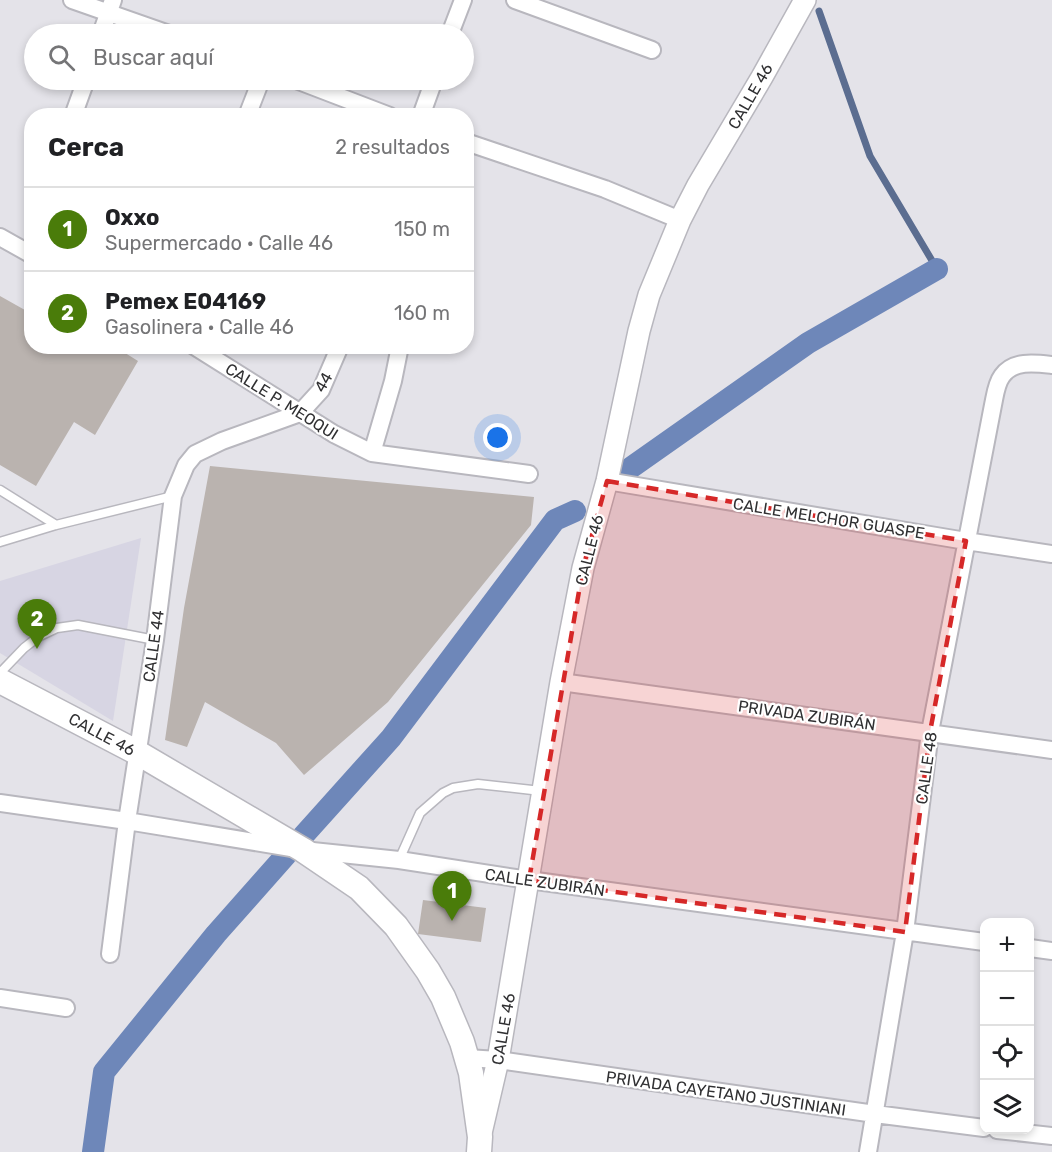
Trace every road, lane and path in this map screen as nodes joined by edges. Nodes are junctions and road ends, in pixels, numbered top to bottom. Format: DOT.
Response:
graph roads {
  1 [pos="72,0"];
  2 [pos="463,0"];
  3 [pos="515,0"];
  4 [pos="805,0"];
  5 [pos="110,7"];
  6 [pos="104,24"];
  7 [pos="147,24"];
  8 [pos="454,24"];
  9 [pos="652,50"];
  10 [pos="82,90"];
  11 [pos="257,90"];
  12 [pos="322,90"];
  13 [pos="430,90"];
  14 [pos="76,108"];
  15 [pos="250,108"];
  16 [pos="369,108"];
  17 [pos="424,108"];
  18 [pos="474,145"];
  19 [pos="680,220"];
  20 [pos="0,237"];
  21 [pos="24,247"];
  22 [pos="207,354"];
  23 [pos="337,354"];
  24 [pos="398,354"];
  25 [pos="1052,365"];
  26 [pos="300,413"];
  27 [pos="372,453"];
  28 [pos="528,474"];
  29 [pos="607,481"];
  30 [pos="0,490"];
  31 [pos="173,496"];
  32 [pos="56,525"];
  33 [pos="966,541"];
  34 [pos="0,542"];
  35 [pos="1052,554"];
  36 [pos="155,640"];
  37 [pos="0,673"];
  38 [pos="0,681"];
  39 [pos="561,682"];
  40 [pos="930,732"];
  41 [pos="1052,750"];
  42 [pos="138,753"];
  43 [pos="543,791"];
  44 [pos="0,803"];
  45 [pos="127,821"];
  46 [pos="303,850"];
  47 [pos="399,860"];
  48 [pos="529,880"];
  49 [pos="905,932"];
  50 [pos="980,941"];
  51 [pos="1034,949"];
  52 [pos="1052,951"];
  53 [pos="110,954"];
  54 [pos="0,998"];
  55 [pos="66,1008"];
  56 [pos="467,1058"];
  57 [pos="498,1060"];
  58 [pos="875,1114"];
  59 [pos="980,1127"];
  60 [pos="1034,1134"];
  61 [pos="1052,1136"];
  62 [pos="480,1144"];
  63 [pos="868,1152"];
  1 -- 5 [label="street"];
  2 -- 8 [label="street"];
  3 -- 9 [label="street"];
  4 -- 19 [label="street, CALLE 46"];
  5 -- 6 [label="street"];
  5 -- 7 [label="street"];
  10 -- 14 [label="street"];
  11 -- 15 [label="street"];
  12 -- 16 [label="street"];
  13 -- 17 [label="street"];
  18 -- 19 [label="street"];
  19 -- 29 [label="street, CALLE 46"];
  20 -- 21 [label="street"];
  22 -- 26 [label="street, CALLE P. MEOQUI"];
  23 -- 26 [label="street, 44"];
  24 -- 27 [label="street"];
  25 -- 33 [label="street, CALLE 48"];
  26 -- 27 [label="street, CALLE P. MEOQUI"];
  26 -- 31 [label="street, CALLE 44"];
  27 -- 28 [label="street, CALLE P. MEOQUI"];
  29 -- 33 [label="street, CALLE MELCHOR GUASPE"];
  29 -- 39 [label="street, CALLE 46"];
  30 -- 32 [label="lane"];
  31 -- 32 [label="lane"];
  31 -- 36 [label="street, CALLE 44"];
  32 -- 34 [label="lane"];
  33 -- 35 [label="street, CALLE MELCHOR GUASPE"];
  33 -- 40 [label="street, CALLE 48"];
  36 -- 37 [label="lane"];
  36 -- 42 [label="street, CALLE 44"];
  38 -- 42 [label="main road, CALLE 46"];
  39 -- 40 [label="street, PRIVADA ZUBIRÁN"];
  39 -- 43 [label="street, CALLE 46"];
  40 -- 41 [label="street, PRIVADA ZUBIRÁN"];
  40 -- 49 [label="street, CALLE 48"];
  42 -- 45 [label="street, CALLE 44"];
  42 -- 46 [label="main road, CALLE 46"];
  43 -- 47 [label="lane"];
  43 -- 48 [label="street, CALLE 46"];
  44 -- 45 [label="street, CALLE ZUBIRÁN"];
  45 -- 46 [label="street, CALLE ZUBIRÁN"];
  45 -- 53 [label="street, CALLE 44"];
  46 -- 47 [label="street, CALLE ZUBIRÁN"];
  46 -- 56 [label="main road, CALLE 46"];
  47 -- 48 [label="street, CALLE ZUBIRÁN"];
  48 -- 49 [label="street, CALLE ZUBIRÁN"];
  48 -- 57 [label="street, CALLE 46"];
  49 -- 50 [label="street, CALLE ZUBIRÁN"];
  49 -- 58 [label="street, CALLE 48"];
  51 -- 52 [label="street"];
  54 -- 55 [label="street"];
  56 -- 57 [label="street, PRIVADA CAYETANO JUSTINIANI"];
  56 -- 62 [label="main road, CALLE 46"];
  57 -- 58 [label="street, PRIVADA CAYETANO JUSTINIANI"];
  57 -- 62 [label="street, CALLE 46"];
  58 -- 59 [label="street, PRIVADA CAYETANO JUSTINIANI"];
  58 -- 63 [label="street, CALLE 48"];
  60 -- 61 [label="street"];
}
